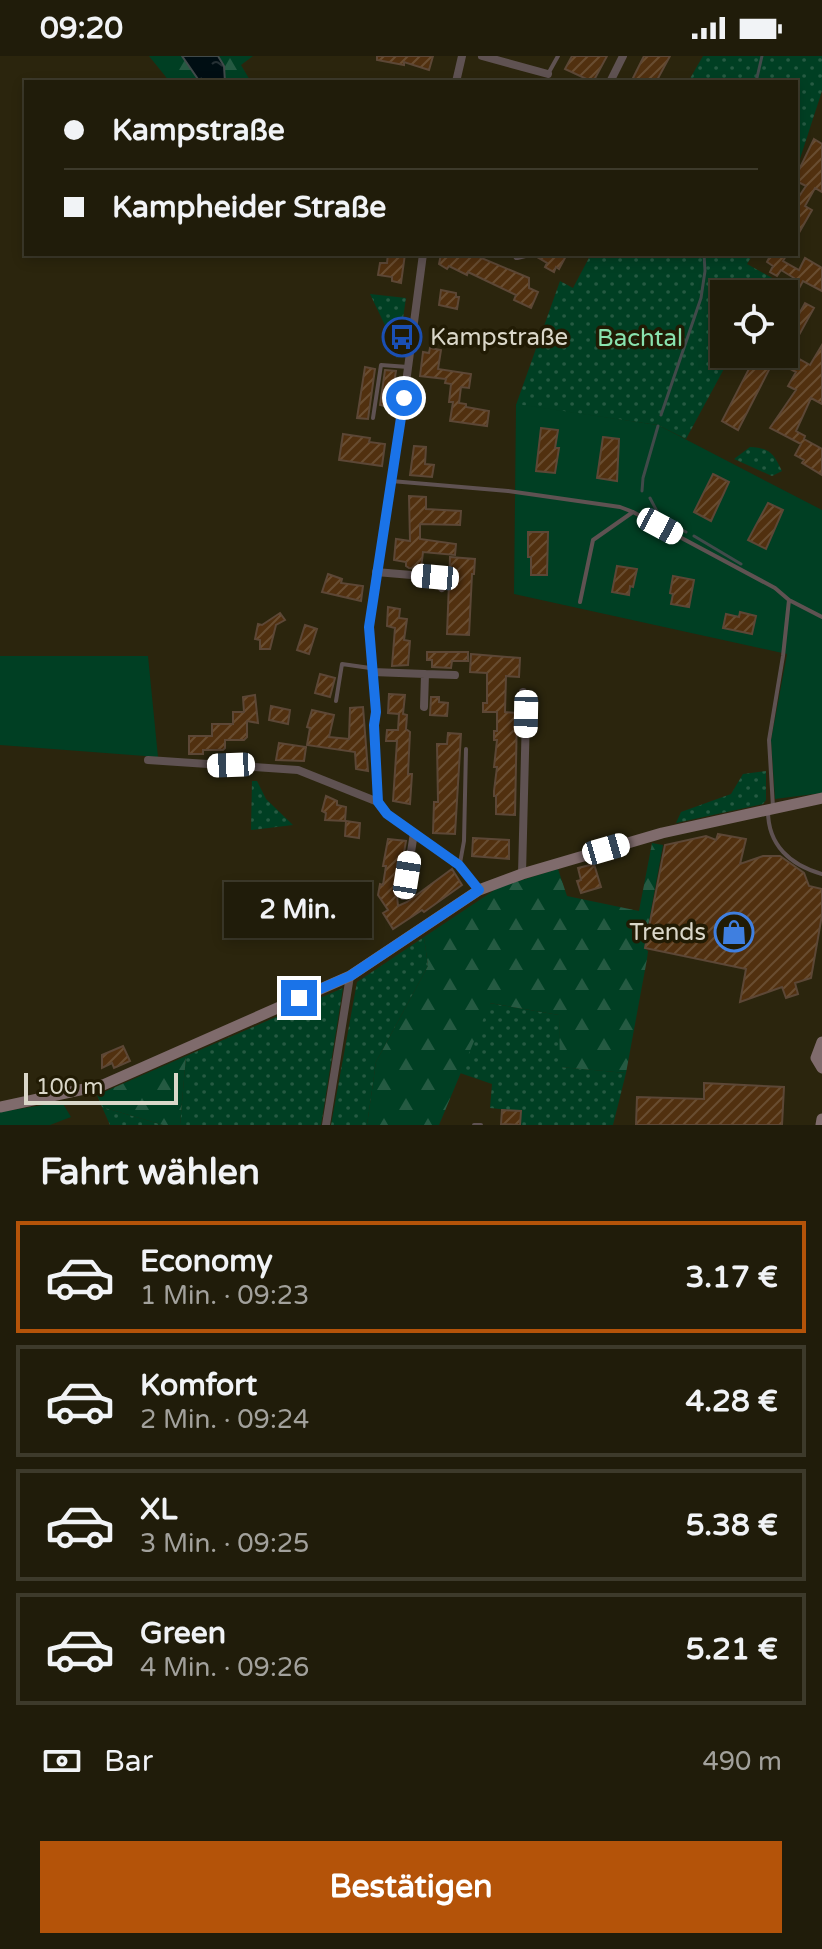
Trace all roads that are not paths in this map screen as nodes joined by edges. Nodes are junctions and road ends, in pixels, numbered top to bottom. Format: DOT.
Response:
graph roads {
  1 [pos="462,56"];
  2 [pos="482,56"];
  3 [pos="558,56"];
  4 [pos="623,56"];
  5 [pos="548,74"];
  6 [pos="456,80"];
  7 [pos="611,80"];
  8 [pos="423,256"];
  9 [pos="408,367"];
  10 [pos="373,418"];
  11 [pos="391,481"];
  12 [pos="633,512"];
  13 [pos="376,572"];
  14 [pos="442,588"];
  15 [pos="789,600"];
  16 [pos="580,602"];
  17 [pos="822,617"];
  18 [pos="372,670"];
  19 [pos="425,674"];
  20 [pos="455,675"];
  21 [pos="523,692"];
  22 [pos="336,701"];
  23 [pos="424,707"];
  24 [pos="466,749"];
  25 [pos="148,760"];
  26 [pos="822,798"];
  27 [pos="378,802"];
  28 [pos="771,808"];
  29 [pos="414,833"];
  30 [pos="459,865"];
  31 [pos="522,874"];
  32 [pos="822,874"];
  33 [pos="479,890"];
  34 [pos="404,896"];
  35 [pos="350,976"];
  36 [pos="822,1042"];
  37 [pos="822,1068"];
  38 [pos="0,1107"];
  39 [pos="822,1119"];
  40 [pos="326,1125"];
  41 [pos="474,1125"];
  42 [pos="481,1125"];
  43 [pos="821,1125"];
  1 -- 6 [label="street"];
  2 -- 5 [label="street"];
  3 -- 5 [label="lane"];
  4 -- 7 [label="street"];
  8 -- 9 [label="street"];
  9 -- 10 [label="lane"];
  9 -- 11 [label="street"];
  11 -- 12 [label="lane"];
  11 -- 13 [label="street"];
  12 -- 15 [label="lane"];
  12 -- 16 [label="lane"];
  13 -- 14 [label="street"];
  13 -- 18 [label="street"];
  15 -- 17 [label="lane"];
  15 -- 28 [label="lane"];
  18 -- 19 [label="street"];
  18 -- 22 [label="lane"];
  18 -- 27 [label="street"];
  19 -- 20 [label="street"];
  19 -- 23 [label="street"];
  21 -- 31 [label="street"];
  24 -- 30 [label="lane"];
  25 -- 27 [label="street"];
  26 -- 28 [label="street"];
  27 -- 29 [label="street"];
  28 -- 31 [label="street"];
  28 -- 32 [label="lane"];
  29 -- 30 [label="street"];
  29 -- 34 [label="street"];
  30 -- 33 [label="street"];
  31 -- 33 [label="street"];
  33 -- 35 [label="street"];
  35 -- 38 [label="street"];
  35 -- 40 [label="street"];
  36 -- 37 [label="street"];
  39 -- 43 [label="street"];
  41 -- 42 [label="lane"];
}
